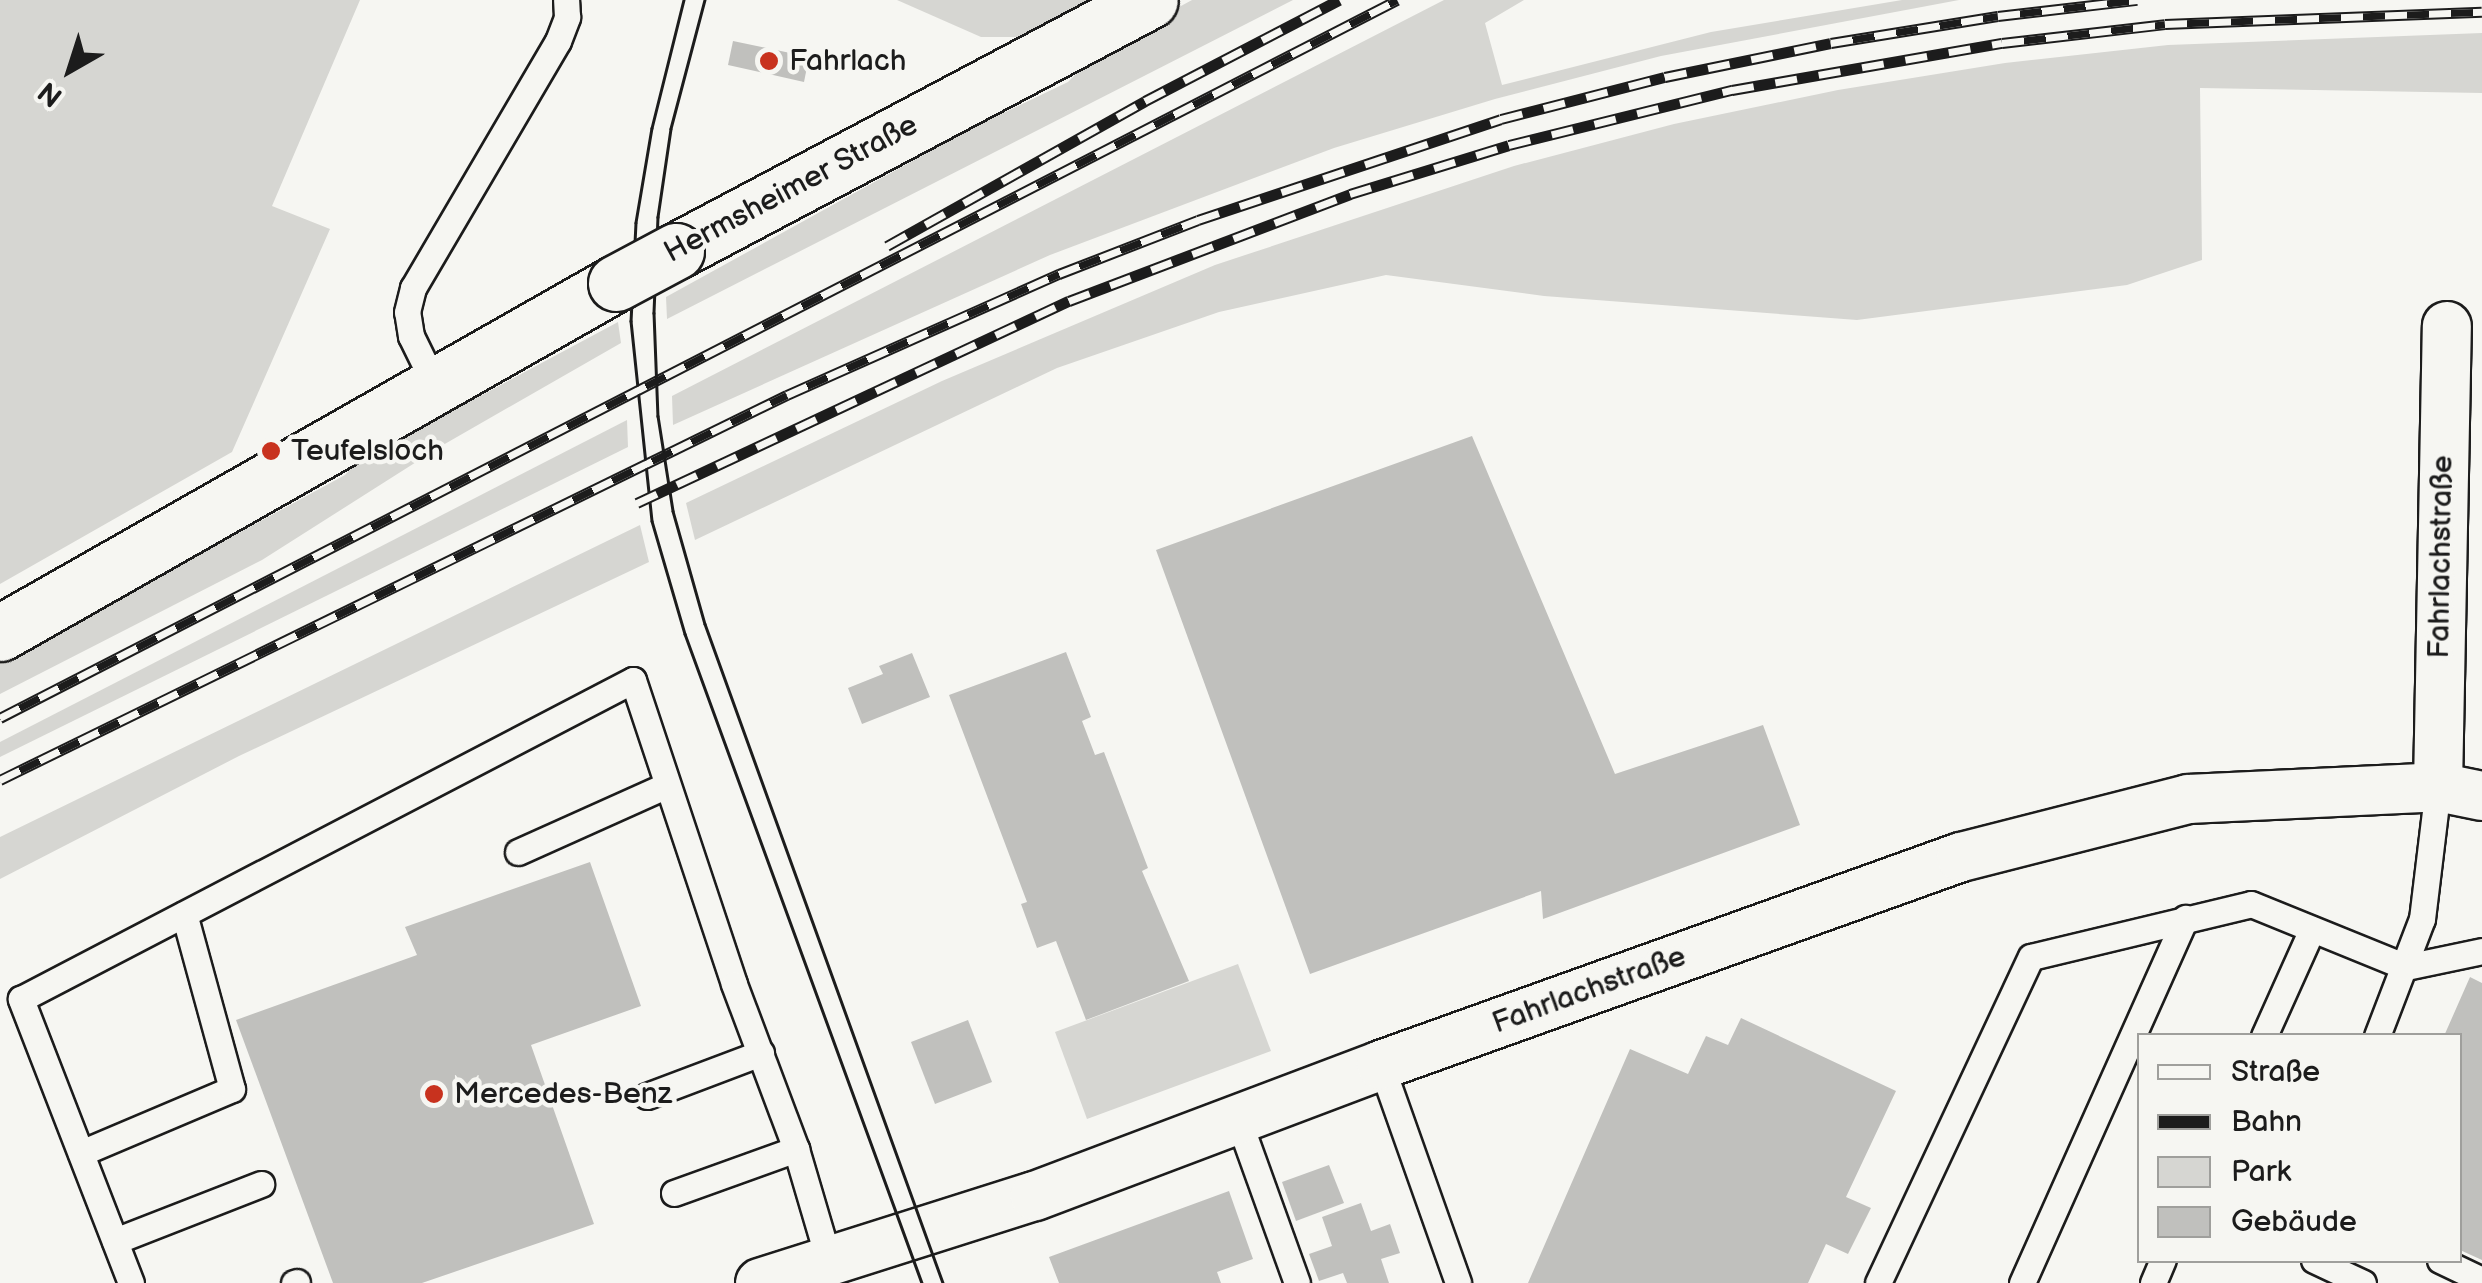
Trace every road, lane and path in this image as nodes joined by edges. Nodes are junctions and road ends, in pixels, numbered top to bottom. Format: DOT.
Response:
graph roads {
  1 [pos="566,0"];
  2 [pos="1150,0"];
  3 [pos="2448,326"];
  4 [pos="434,382"];
  5 [pos="0,633"];
  6 [pos="668,784"];
  7 [pos="2460,792"];
  8 [pos="518,852"];
  9 [pos="184,914"];
  10 [pos="2185,918"];
  11 [pos="2312,929"];
  12 [pos="2482,951"];
  13 [pos="2406,967"];
  14 [pos="2265,1033"];
  15 [pos="2377,1033"];
  16 [pos="761,1053"];
  17 [pos="1381,1065"];
  18 [pos="647,1096"];
  19 [pos="1238,1119"];
  20 [pos="796,1149"];
  21 [pos="81,1153"];
  22 [pos="261,1184"];
  23 [pos="674,1193"];
  24 [pos="115,1241"];
  25 [pos="2320,1263"];
  26 [pos="2446,1263"];
  27 [pos="833,1272"];
  28 [pos="2482,1280"];
  29 [pos="131,1283"];
  30 [pos="760,1283"];
  31 [pos="1297,1283"];
  32 [pos="1458,1283"];
  33 [pos="1878,1283"];
  34 [pos="2022,1283"];
  35 [pos="2363,1283"];
  1 -- 4 [label="lane"];
  2 -- 4 [label="street, Hermsheimer Straße, bridge"];
  3 -- 7 [label="street, Fahrlachstraße"];
  4 -- 5 [label="street, Hermsheimer Straße"];
  6 -- 8 [label="lane"];
  6 -- 9 [label="lane"];
  6 -- 16 [label="lane"];
  7 -- 13 [label="lane"];
  7 -- 17 [label="street, Fahrlachstraße"];
  9 -- 21 [label="lane"];
  9 -- 21 [label="lane"];
  10 -- 11 [label="lane"];
  10 -- 33 [label="lane"];
  10 -- 34 [label="lane"];
  11 -- 13 [label="lane"];
  11 -- 14 [label="lane"];
  12 -- 13 [label="lane"];
  13 -- 15 [label="lane"];
  16 -- 18 [label="lane"];
  16 -- 20 [label="lane"];
  17 -- 19 [label="street, Fahrlachstraße"];
  17 -- 32 [label="lane"];
  19 -- 27 [label="street, Fahrlachstraße"];
  19 -- 31 [label="lane"];
  20 -- 23 [label="lane"];
  20 -- 27 [label="lane"];
  21 -- 24 [label="lane"];
  22 -- 24 [label="lane"];
  24 -- 29 [label="lane"];
  25 -- 35 [label="lane"];
  26 -- 28 [label="lane"];
  27 -- 30 [label="street, Fahrlachstraße"];
}
